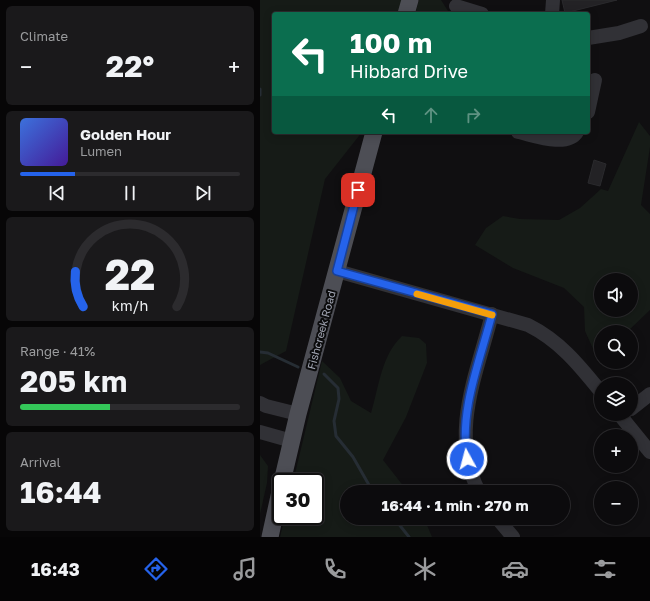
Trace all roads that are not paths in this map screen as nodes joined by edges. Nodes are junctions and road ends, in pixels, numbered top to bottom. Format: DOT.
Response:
graph roads {
  1 [pos="410,0"];
  2 [pos="553,0"];
  3 [pos="456,6"];
  4 [pos="407,12"];
  5 [pos="476,12"];
  6 [pos="552,12"];
  7 [pos="641,26"];
  8 [pos="590,38"];
  9 [pos="595,80"];
  10 [pos="590,103"];
  11 [pos="373,134"];
  12 [pos="528,134"];
  13 [pos="576,134"];
  14 [pos="337,271"];
  15 [pos="492,314"];
  16 [pos="594,383"];
  17 [pos="650,394"];
  18 [pos="260,403"];
  19 [pos="638,403"];
  20 [pos="298,414"];
  21 [pos="629,421"];
  22 [pos="260,432"];
  23 [pos="292,441"];
  24 [pos="650,452"];
  25 [pos="284,473"];
  26 [pos="476,485"];
  27 [pos="273,525"];
  28 [pos="503,525"];
  29 [pos="270,537"];
  30 [pos="513,537"];
  1 -- 4 [label="main road"];
  2 -- 6 [label="street"];
  3 -- 5 [label="street"];
  7 -- 8 [label="street"];
  9 -- 10 [label="street"];
  11 -- 14 [label="main road, Fishcreek Road"];
  12 -- 13 [label="street"];
  14 -- 15 [label="street"];
  14 -- 20 [label="main road, Fishcreek Road"];
  15 -- 16 [label="street"];
  15 -- 26 [label="street"];
  17 -- 19 [label="street"];
  18 -- 20 [label="street"];
  20 -- 23 [label="main road, Fishcreek Road"];
  21 -- 24 [label="street"];
  22 -- 23 [label="street"];
  23 -- 25 [label="main road, Fishcreek Road"];
  27 -- 29 [label="main road"];
  28 -- 30 [label="street"];
}
